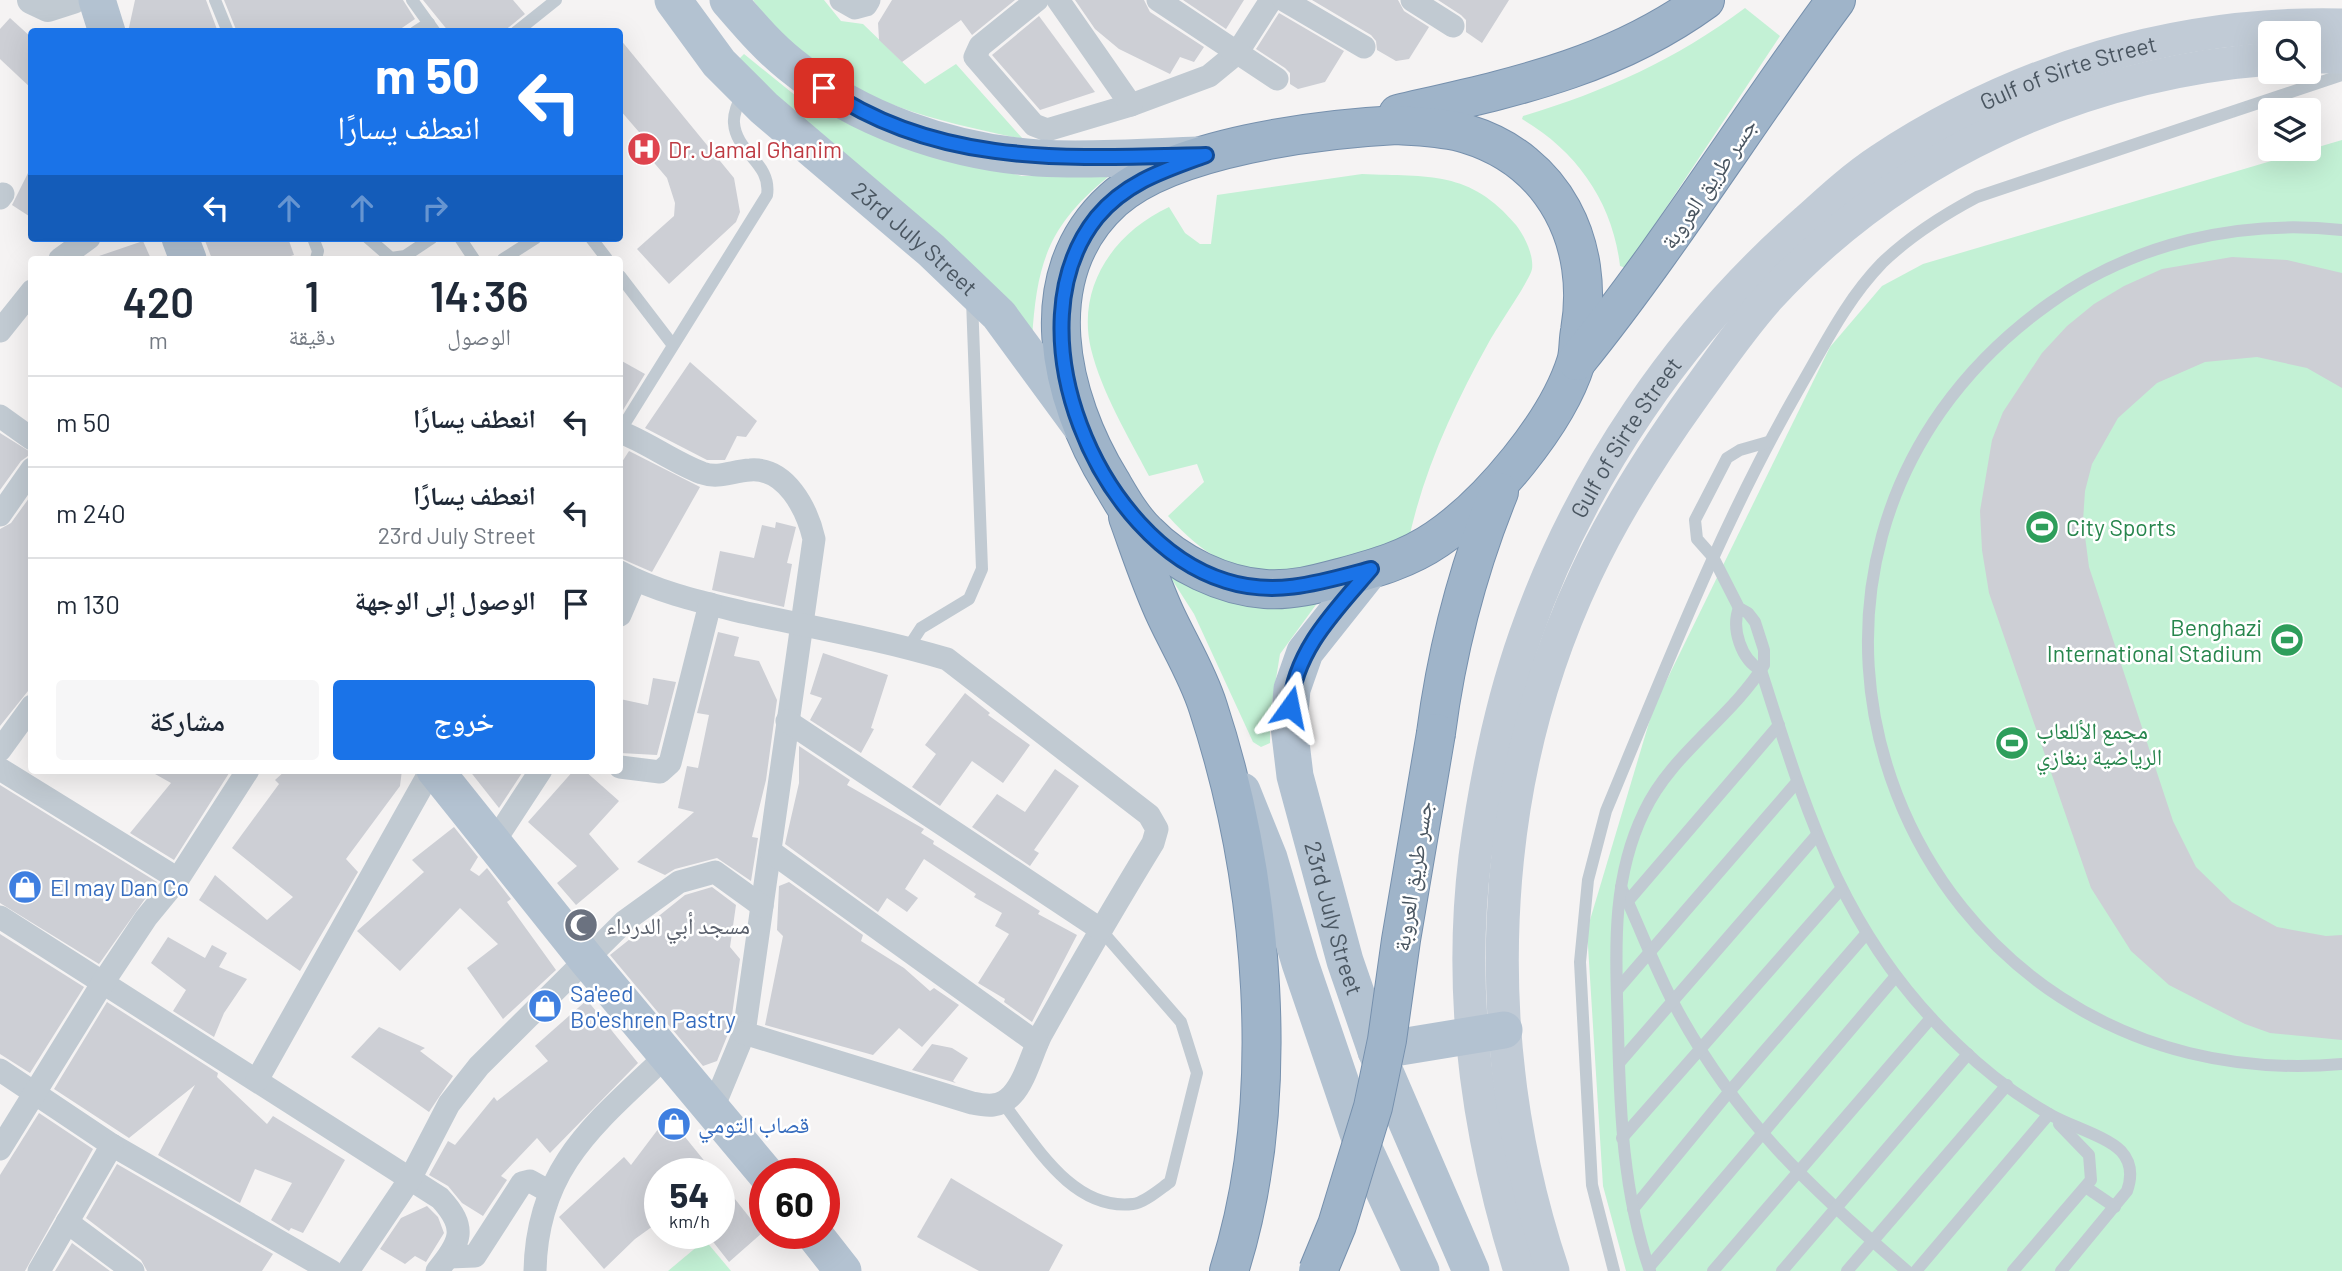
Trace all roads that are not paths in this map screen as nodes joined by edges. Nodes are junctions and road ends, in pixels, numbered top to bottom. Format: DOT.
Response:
graph roads {
  1 [pos="31,0"];
  2 [pos="73,0"];
  3 [pos="97,0"];
  4 [pos="111,0"];
  5 [pos="215,0"];
  6 [pos="411,0"];
  7 [pos="556,0"];
  8 [pos="673,0"];
  9 [pos="728,0"];
  10 [pos="841,0"];
  11 [pos="869,0"];
  12 [pos="1037,0"];
  13 [pos="1058,0"];
  14 [pos="1158,0"];
  15 [pos="1271,0"];
  16 [pos="1284,0"];
  17 [pos="1412,0"];
  18 [pos="1705,0"];
  19 [pos="1836,0"];
  20 [pos="2342,25"];
  21 [pos="1453,26"];
  22 [pos="432,27"];
  23 [pos="107,28"];
  24 [pos="108,28"];
  25 [pos="226,28"];
  26 [pos="521,28"];
  27 [pos="1364,47"];
  28 [pos="1237,53"];
  29 [pos="2321,57"];
  30 [pos="2342,57"];
  31 [pos="2258,60"];
  32 [pos="2342,75"];
  33 [pos="1277,79"];
  34 [pos="744,88"];
  35 [pos="1131,105"];
  36 [pos="1335,128"];
  37 [pos="1206,155"];
  38 [pos="2342,230"];
  39 [pos="83,242"];
  40 [pos="373,242"];
  41 [pos="426,242"];
  42 [pos="530,242"];
  43 [pos="594,242"];
  44 [pos="64,256"];
  45 [pos="389,256"];
  46 [pos="405,256"];
  47 [pos="508,256"];
  48 [pos="605,256"];
  49 [pos="623,280"];
  50 [pos="971,287"];
  51 [pos="28,296"];
  52 [pos="0,331"];
  53 [pos="672,344"];
  54 [pos="1576,363"];
  55 [pos="0,416"];
  56 [pos="623,426"];
  57 [pos="1084,431"];
  58 [pos="623,433"];
  59 [pos="28,436"];
  60 [pos="1768,442"];
  61 [pos="28,475"];
  62 [pos="1504,481"];
  63 [pos="1123,502"];
  64 [pos="0,514"];
  65 [pos="1713,557"];
  66 [pos="1371,569"];
  67 [pos="627,576"];
  68 [pos="623,598"];
  69 [pos="710,604"];
  70 [pos="1739,608"];
  71 [pos="800,625"];
  72 [pos="908,648"];
  73 [pos="1761,670"];
  74 [pos="28,712"];
  75 [pos="787,721"];
  76 [pos="1779,725"];
  77 [pos="1220,746"];
  78 [pos="0,750"];
  79 [pos="623,767"];
  80 [pos="0,769"];
  81 [pos="245,774"];
  82 [pos="431,774"];
  83 [pos="436,774"];
  84 [pos="538,774"];
  85 [pos="1797,782"];
  86 [pos="1816,836"];
  87 [pos="494,842"];
  88 [pos="770,851"];
  89 [pos="178,879"];
  90 [pos="1621,887"];
  91 [pos="1840,889"];
  92 [pos="1628,901"];
  93 [pos="762,906"];
  94 [pos="0,916"];
  95 [pos="1100,929"];
  96 [pos="1866,934"];
  97 [pos="1650,952"];
  98 [pos="587,960"];
  99 [pos="1896,976"];
  100 [pos="102,984"];
  101 [pos="1617,990"];
  102 [pos="1673,1002"];
  103 [pos="1931,1018"];
  104 [pos="744,1033"];
  105 [pos="1488,1033"];
  106 [pos="1037,1042"];
  107 [pos="1699,1048"];
  108 [pos="1376,1051"];
  109 [pos="1968,1054"];
  110 [pos="666,1056"];
  111 [pos="1619,1063"];
  112 [pos="2342,1064"];
  113 [pos="0,1070"];
  114 [pos="257,1080"];
  115 [pos="2007,1085"];
  116 [pos="36,1092"];
  117 [pos="1729,1092"];
  118 [pos="1003,1103"];
  119 [pos="713,1108"];
  120 [pos="2049,1114"];
  121 [pos="1762,1135"];
  122 [pos="1622,1138"];
  123 [pos="112,1145"];
  124 [pos="0,1149"];
  125 [pos="753,1158"];
  126 [pos="1796,1173"];
  127 [pos="410,1179"];
  128 [pos="2087,1188"];
  129 [pos="548,1191"];
  130 [pos="2115,1207"];
  131 [pos="1633,1209"];
  132 [pos="1834,1210"];
  133 [pos="67,1222"];
  134 [pos="1872,1242"];
  135 [pos="826,1249"];
  136 [pos="297,1263"];
  137 [pos="443,1264"];
  138 [pos="1650,1269"];
  139 [pos="39,1271"];
  140 [pos="133,1271"];
  141 [pos="331,1271"];
  142 [pos="348,1271"];
  143 [pos="535,1271"];
  144 [pos="844,1271"];
  145 [pos="1229,1271"];
  146 [pos="1318,1271"];
  147 [pos="1421,1271"];
  148 [pos="1471,1271"];
  149 [pos="1521,1271"];
  150 [pos="1553,1271"];
  151 [pos="1614,1271"];
  152 [pos="1713,1271"];
  153 [pos="1782,1271"];
  154 [pos="1847,1271"];
  155 [pos="1907,1271"];
  156 [pos="1916,1271"];
  157 [pos="2013,1271"];
  158 [pos="2061,1271"];
  1 -- 2 [label="street"];
  3 -- 23 [label="main road"];
  4 -- 24 [label="main road"];
  5 -- 25 [label="lane"];
  6 -- 22 [label="lane"];
  7 -- 26 [label="lane"];
  8 -- 34 [label="main road, 23rd July Street"];
  9 -- 37 [label="main road"];
  10 -- 11 [label="street"];
  12 -- 35 [label="street"];
  13 -- 35 [label="street"];
  14 -- 28 [label="street"];
  15 -- 28 [label="street"];
  16 -- 27 [label="street"];
  17 -- 21 [label="street"];
  18 -- 36 [label="highway"];
  19 -- 54 [label="highway, جسر طريق العروبة"];
  20 -- 105 [label="main road, Gulf of Sirte Street"];
  28 -- 33 [label="street"];
  28 -- 35 [label="street"];
  29 -- 30 [label="main road"];
  31 -- 105 [label="main road, Gulf of Sirte Street"];
  32 -- 60 [label="lane"];
  34 -- 50 [label="main road, 23rd July Street"];
  34 -- 53 [label="lane"];
  36 -- 37 [label="highway"];
  36 -- 54 [label="highway"];
  37 -- 57 [label="highway"];
  38 -- 112 [label="lane"];
  39 -- 44 [label="street"];
  40 -- 45 [label="lane"];
  41 -- 46 [label="lane"];
  42 -- 47 [label="lane"];
  43 -- 48 [label="lane"];
  49 -- 53 [label="lane"];
  50 -- 57 [label="main road, 23rd July Street"];
  50 -- 72 [label="lane"];
  51 -- 52 [label="street"];
  53 -- 56 [label="lane"];
  54 -- 62 [label="highway"];
  55 -- 59 [label="street"];
  57 -- 63 [label="highway"];
  58 -- 71 [label="street"];
  60 -- 65 [label="lane"];
  60 -- 65 [label="lane"];
  61 -- 64 [label="street"];
  62 -- 66 [label="highway"];
  62 -- 146 [label="highway, جسر طريق العروبة, bridge"];
  63 -- 66 [label="highway"];
  63 -- 77 [label="highway"];
  65 -- 70 [label="lane"];
  65 -- 151 [label="lane"];
  66 -- 108 [label="main road, 23rd July Street"];
  67 -- 68 [label="street"];
  67 -- 69 [label="street"];
  69 -- 71 [label="street"];
  69 -- 79 [label="street"];
  70 -- 73 [label="lane"];
  70 -- 73 [label="lane"];
  71 -- 72 [label="street"];
  71 -- 75 [label="street"];
  72 -- 95 [label="street"];
  73 -- 76 [label="lane"];
  73 -- 90 [label="lane"];
  74 -- 78 [label="street"];
  75 -- 88 [label="street"];
  75 -- 95 [label="street"];
  76 -- 85 [label="lane"];
  76 -- 92 [label="lane"];
  77 -- 145 [label="highway"];
  77 -- 147 [label="main road, 23rd July Street"];
  80 -- 89 [label="street"];
  81 -- 89 [label="street"];
  82 -- 114 [label="street"];
  83 -- 87 [label="main road"];
  84 -- 87 [label="street"];
  85 -- 86 [label="lane"];
  85 -- 97 [label="lane"];
  86 -- 91 [label="lane"];
  86 -- 102 [label="lane"];
  87 -- 98 [label="main road"];
  88 -- 93 [label="street"];
  88 -- 106 [label="street"];
  89 -- 100 [label="street"];
  90 -- 92 [label="lane"];
  90 -- 101 [label="lane"];
  91 -- 96 [label="lane"];
  91 -- 107 [label="lane"];
  92 -- 97 [label="lane"];
  93 -- 98 [label="street"];
  93 -- 104 [label="street"];
  94 -- 100 [label="street"];
  95 -- 106 [label="street"];
  95 -- 118 [label="lane"];
  96 -- 99 [label="lane"];
  96 -- 117 [label="lane"];
  97 -- 101 [label="lane"];
  97 -- 102 [label="lane"];
  98 -- 110 [label="main road"];
  98 -- 127 [label="street"];
  99 -- 103 [label="lane"];
  99 -- 121 [label="lane"];
  100 -- 114 [label="street"];
  100 -- 116 [label="street"];
  101 -- 111 [label="lane"];
  102 -- 107 [label="lane"];
  102 -- 111 [label="lane"];
  103 -- 109 [label="lane"];
  103 -- 126 [label="lane"];
  104 -- 118 [label="street"];
  104 -- 119 [label="street"];
  105 -- 108 [label="main road"];
  105 -- 149 [label="main road, Gulf of Sirte Street"];
  105 -- 150 [label="main road, Gulf of Sirte Street"];
  106 -- 118 [label="street"];
  107 -- 117 [label="lane"];
  107 -- 122 [label="lane"];
  108 -- 148 [label="main road, 23rd July Street"];
  109 -- 115 [label="lane"];
  109 -- 132 [label="lane"];
  110 -- 119 [label="main road"];
  110 -- 129 [label="street"];
  111 -- 122 [label="lane"];
  113 -- 116 [label="street"];
  114 -- 127 [label="street"];
  115 -- 120 [label="lane"];
  115 -- 134 [label="lane"];
  116 -- 123 [label="street"];
  116 -- 124 [label="street"];
  117 -- 121 [label="lane"];
  117 -- 131 [label="lane"];
  119 -- 125 [label="main road"];
  120 -- 128 [label="lane"];
  120 -- 130 [label="lane"];
  120 -- 156 [label="lane"];
  121 -- 126 [label="lane"];
  121 -- 138 [label="lane"];
  122 -- 131 [label="lane"];
  123 -- 133 [label="street"];
  123 -- 136 [label="street"];
  126 -- 132 [label="lane"];
  126 -- 152 [label="lane"];
  127 -- 137 [label="street"];
  127 -- 142 [label="street"];
  128 -- 130 [label="lane"];
  128 -- 157 [label="lane"];
  129 -- 137 [label="street"];
  129 -- 143 [label="street"];
  130 -- 158 [label="lane"];
  131 -- 138 [label="lane"];
  132 -- 134 [label="lane"];
  132 -- 153 [label="lane"];
  133 -- 139 [label="street"];
  133 -- 140 [label="street"];
  134 -- 154 [label="lane"];
  134 -- 155 [label="lane"];
  135 -- 144 [label="main road"];
  136 -- 141 [label="street"];
}
